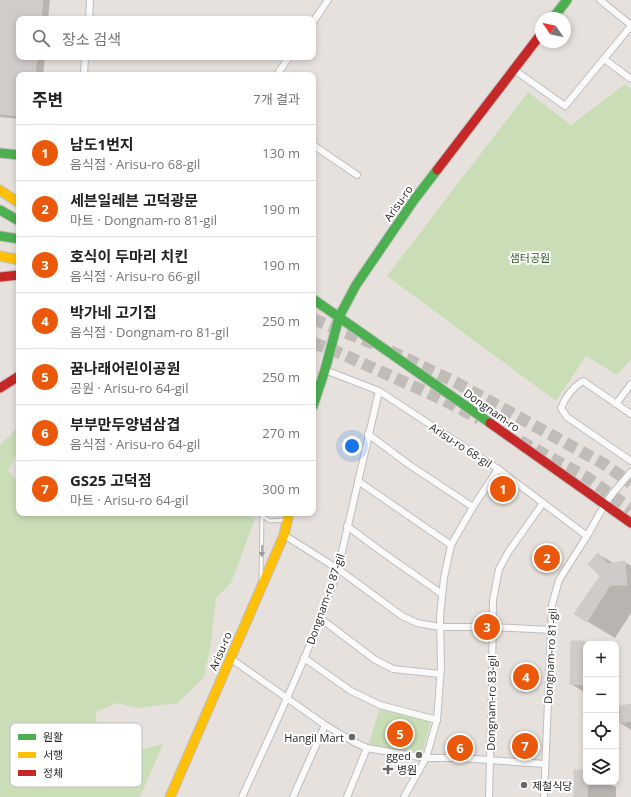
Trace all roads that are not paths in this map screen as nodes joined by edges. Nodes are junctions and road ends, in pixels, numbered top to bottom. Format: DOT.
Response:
graph roads {
  1 [pos="90,0"];
  2 [pos="328,0"];
  3 [pos="567,0"];
  4 [pos="600,0"];
  5 [pos="558,12"];
  6 [pos="89,16"];
  7 [pos="316,18"];
  8 [pos="631,26"];
  9 [pos="535,42"];
  10 [pos="604,59"];
  11 [pos="86,60"];
  12 [pos="287,60"];
  13 [pos="514,69"];
  14 [pos="84,72"];
  15 [pos="279,72"];
  16 [pos="631,79"];
  17 [pos="316,147"];
  18 [pos="0,153"];
  19 [pos="16,155"];
  20 [pos="357,175"];
  21 [pos="0,190"];
  22 [pos="16,201"];
  23 [pos="0,210"];
  24 [pos="16,219"];
  25 [pos="0,236"];
  26 [pos="16,239"];
  27 [pos="0,256"];
  28 [pos="16,259"];
  29 [pos="16,275"];
  30 [pos="0,277"];
  31 [pos="316,301"];
  32 [pos="339,318"];
  33 [pos="325,370"];
  34 [pos="16,378"];
  35 [pos="631,384"];
  36 [pos="0,388"];
  37 [pos="379,391"];
  38 [pos="316,397"];
  39 [pos="616,404"];
  40 [pos="631,414"];
  41 [pos="368,434"];
  42 [pos="631,461"];
  43 [pos="498,469"];
  44 [pos="631,472"];
  45 [pos="358,481"];
  46 [pos="543,503"];
  47 [pos="605,504"];
  48 [pos="473,507"];
  49 [pos="262,516"];
  50 [pos="264,516"];
  51 [pos="288,517"];
  52 [pos="631,523"];
  53 [pos="347,526"];
  54 [pos="284,535"];
  55 [pos="587,536"];
  56 [pos="451,545"];
  57 [pos="338,569"];
  58 [pos="260,587"];
  59 [pos="442,594"];
  60 [pos="320,618"];
  61 [pos="440,627"];
  62 [pos="492,627"];
  63 [pos="550,630"];
  64 [pos="230,658"];
  65 [pos="304,658"];
  66 [pos="440,674"];
  67 [pos="287,697"];
  68 [pos="437,720"];
  69 [pos="325,725"];
  70 [pos="367,748"];
  71 [pos="426,758"];
  72 [pos="490,760"];
  73 [pos="545,764"];
  74 [pos="170,797"];
  75 [pos="242,797"];
  76 [pos="293,797"];
  77 [pos="347,797"];
  78 [pos="404,797"];
  79 [pos="489,797"];
  80 [pos="544,797"];
  1 -- 6 [label="street"];
  2 -- 7 [label="street"];
  3 -- 5 [label="main road"];
  4 -- 8 [label="street"];
  8 -- 10 [label="street"];
  9 -- 13 [label="main road, Arisu-ro"];
  10 -- 13 [label="street"];
  10 -- 16 [label="street"];
  11 -- 14 [label="street"];
  12 -- 15 [label="street"];
  13 -- 32 [label="main road, Arisu-ro"];
  17 -- 20 [label="street"];
  18 -- 19 [label="main road"];
  21 -- 22 [label="main road"];
  23 -- 24 [label="main road"];
  25 -- 26 [label="main road"];
  27 -- 28 [label="main road"];
  29 -- 30 [label="main road"];
  31 -- 32 [label="main road, Dongnam-ro"];
  32 -- 33 [label="main road, Arisu-ro"];
  32 -- 47 [label="main road, Dongnam-ro"];
  33 -- 37 [label="street, Arisu-ro 68-gil"];
  33 -- 38 [label="main road, Arisu-ro"];
  34 -- 36 [label="main road"];
  35 -- 39 [label="street"];
  37 -- 41 [label="street, Dongnam-ro 87-gil"];
  37 -- 43 [label="street, Arisu-ro 68-gil"];
  39 -- 40 [label="street"];
  39 -- 42 [label="street"];
  41 -- 45 [label="street, Dongnam-ro 87-gil"];
  41 -- 48 [label="street"];
  43 -- 46 [label="street, Arisu-ro 68-gil"];
  43 -- 48 [label="street"];
  44 -- 47 [label="street, Dongnam-ro 81-gil"];
  45 -- 53 [label="street, Dongnam-ro 87-gil"];
  45 -- 56 [label="street"];
  46 -- 55 [label="street, Arisu-ro 68-gil"];
  46 -- 62 [label="street, Dongnam-ro 83-gil"];
  47 -- 52 [label="main road, Dongnam-ro"];
  47 -- 55 [label="street, Dongnam-ro 81-gil"];
  48 -- 56 [label="street"];
  49 -- 58 [label="lane, one-way"];
  50 -- 51 [label="lane"];
  51 -- 54 [label="main road, Arisu-ro"];
  53 -- 57 [label="street, Dongnam-ro 87-gil"];
  53 -- 59 [label="street"];
  54 -- 57 [label="street"];
  54 -- 58 [label="main road, Arisu-ro"];
  55 -- 63 [label="street, Dongnam-ro 81-gil"];
  56 -- 59 [label="street"];
  57 -- 60 [label="street, Dongnam-ro 87-gil"];
  57 -- 61 [label="street"];
  58 -- 64 [label="main road, Arisu-ro"];
  59 -- 61 [label="street"];
  60 -- 65 [label="street, Dongnam-ro 87-gil"];
  60 -- 66 [label="street"];
  61 -- 62 [label="street"];
  61 -- 66 [label="street"];
  62 -- 63 [label="street"];
  62 -- 72 [label="street, Dongnam-ro 83-gil"];
  63 -- 73 [label="street, Dongnam-ro 81-gil"];
  64 -- 67 [label="street"];
  64 -- 74 [label="main road, Arisu-ro"];
  65 -- 67 [label="street, Dongnam-ro 87-gil"];
  65 -- 68 [label="street"];
  66 -- 68 [label="street"];
  67 -- 69 [label="street"];
  67 -- 75 [label="street, Dongnam-ro 87-gil"];
  68 -- 71 [label="street"];
  69 -- 70 [label="street"];
  69 -- 76 [label="street"];
  70 -- 71 [label="street"];
  70 -- 77 [label="street"];
  71 -- 72 [label="street"];
  71 -- 78 [label="street"];
  72 -- 73 [label="street"];
  72 -- 79 [label="street, Dongnam-ro 83-gil"];
  73 -- 80 [label="street, Dongnam-ro 81-gil"];
}
